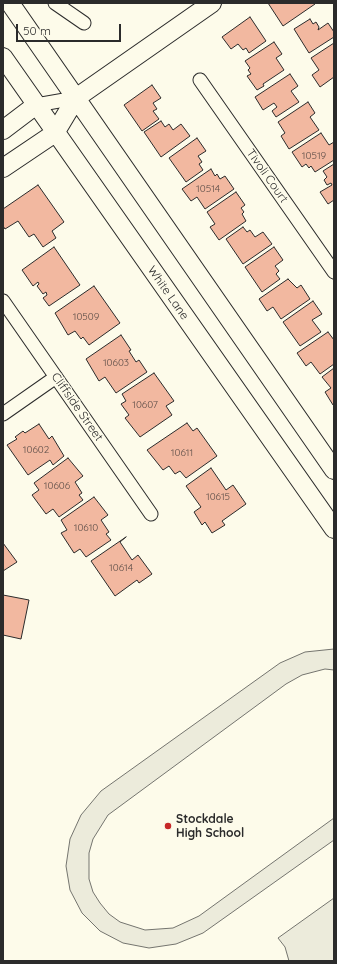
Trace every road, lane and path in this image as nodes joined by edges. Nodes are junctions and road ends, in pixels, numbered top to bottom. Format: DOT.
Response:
graph roads {
  1 [pos="10,3"];
  2 [pos="55,3"];
  3 [pos="212,3"];
  4 [pos="84,23"];
  5 [pos="3,57"];
  6 [pos="200,80"];
  7 [pos="76,98"];
  8 [pos="36,105"];
  9 [pos="3,130"];
  10 [pos="55,133"];
  11 [pos="3,168"];
  12 [pos="334,272"];
  13 [pos="3,301"];
  14 [pos="56,377"];
  15 [pos="3,414"];
  16 [pos="334,470"];
  17 [pos="151,514"];
  18 [pos="334,529"];
  1 -- 7 [label="main road"];
  2 -- 4 [label="street"];
  3 -- 7 [label="main road"];
  5 -- 8 [label="main road, White Lane"];
  6 -- 12 [label="street, Tivoli Court"];
  7 -- 8 [label="street"];
  7 -- 10 [label="main road"];
  7 -- 16 [label="main road"];
  8 -- 9 [label="main road"];
  8 -- 10 [label="main road, White Lane"];
  10 -- 11 [label="main road"];
  10 -- 18 [label="main road, White Lane"];
  13 -- 14 [label="street, Cliffside Street"];
  14 -- 15 [label="street"];
  14 -- 17 [label="street, Cliffside Street"];
}
